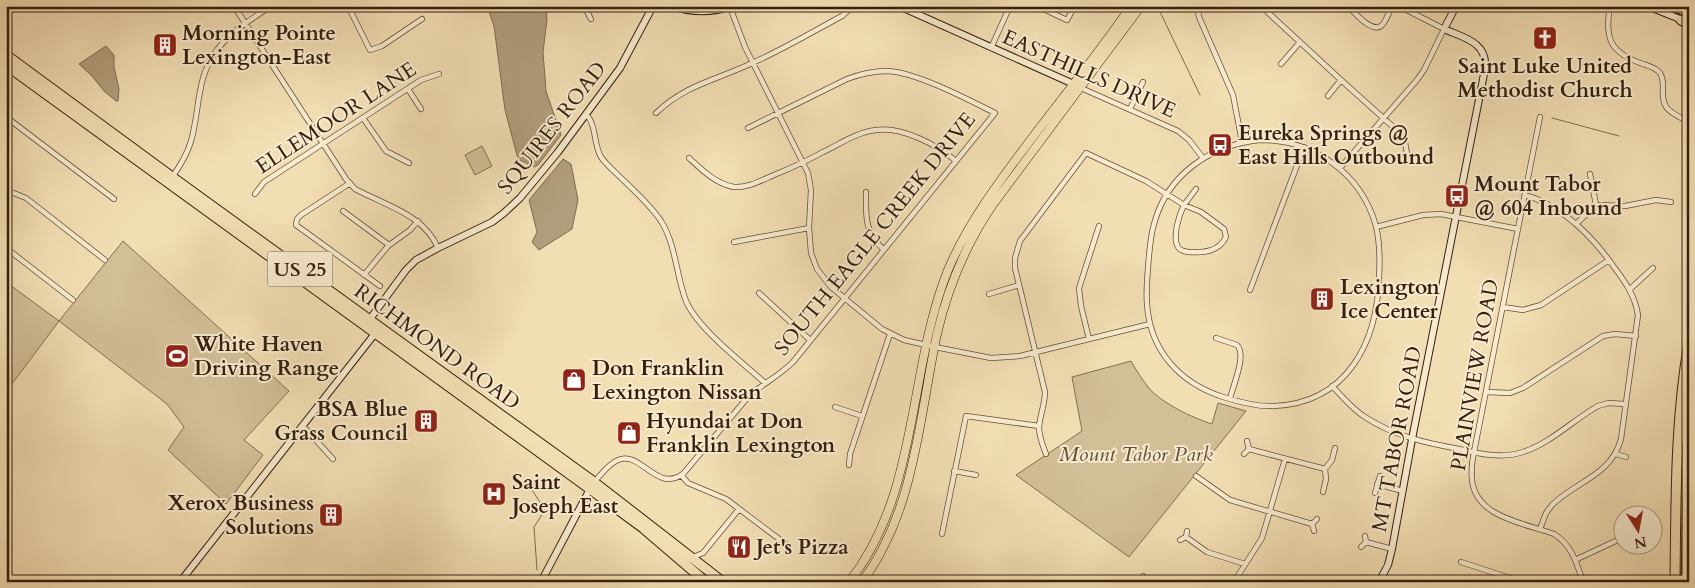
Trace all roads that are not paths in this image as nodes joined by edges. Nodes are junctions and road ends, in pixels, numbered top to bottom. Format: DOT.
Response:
graph roads {
  1 [pos="234,6"];
  2 [pos="271,6"];
  3 [pos="355,6"];
  4 [pos="584,6"];
  5 [pos="653,6"];
  6 [pos="672,6"];
  7 [pos="853,6"];
  8 [pos="898,6"];
  9 [pos="1010,6"];
  10 [pos="1037,6"];
  11 [pos="1075,6"];
  12 [pos="1132,6"];
  13 [pos="1141,6"];
  14 [pos="1197,6"];
  15 [pos="1261,6"];
  16 [pos="1348,6"];
  17 [pos="1392,6"];
  18 [pos="1399,6"];
  19 [pos="1456,6"];
  20 [pos="1610,6"];
  21 [pos="1646,6"];
  22 [pos="1670,6"];
  23 [pos="731,7"];
  24 [pos="349,8"];
  25 [pos="913,9"];
  26 [pos="591,18"];
  27 [pos="422,19"];
  28 [pos="1687,20"];
  29 [pos="245,24"];
  30 [pos="1444,29"];
  31 [pos="1300,42"];
  32 [pos="991,48"];
  33 [pos="6,55"];
  34 [pos="753,63"];
  35 [pos="1281,64"];
  36 [pos="6,65"];
  37 [pos="439,74"];
  38 [pos="1341,80"];
  39 [pos="1143,82"];
  40 [pos="1073,84"];
  41 [pos="1081,88"];
  42 [pos="408,89"];
  43 [pos="1328,96"];
  44 [pos="421,109"];
  45 [pos="1130,109"];
  46 [pos="656,113"];
  47 [pos="778,113"];
  48 [pos="586,114"];
  49 [pos="6,117"];
  50 [pos="1540,117"];
  51 [pos="363,118"];
  52 [pos="1384,118"];
  53 [pos="1687,121"];
  54 [pos="748,128"];
  55 [pos="1242,142"];
  56 [pos="323,144"];
  57 [pos="1304,147"];
  58 [pos="689,158"];
  59 [pos="1203,158"];
  60 [pos="956,160"];
  61 [pos="1408,160"];
  62 [pos="803,162"];
  63 [pos="409,163"];
  64 [pos="1340,168"];
  65 [pos="1590,174"];
  66 [pos="170,180"];
  67 [pos="350,183"];
  68 [pos="1196,189"];
  69 [pos="6,190"];
  70 [pos="866,192"];
  71 [pos="255,194"];
  72 [pos="1167,194"];
  73 [pos="1525,195"];
  74 [pos="114,199"];
  75 [pos="1671,202"];
  76 [pos="1184,205"];
  77 [pos="1596,205"];
  78 [pos="343,211"];
  79 [pos="1456,217"];
  80 [pos="418,221"];
  81 [pos="1576,224"];
  82 [pos="1099,226"];
  83 [pos="1376,227"];
  84 [pos="809,228"];
  85 [pos="1518,229"];
  86 [pos="734,242"];
  87 [pos="389,245"];
  88 [pos="6,248"];
  89 [pos="438,248"];
  90 [pos="884,250"];
  91 [pos="105,260"];
  92 [pos="1609,260"];
  93 [pos="1653,268"];
  94 [pos="364,274"];
  95 [pos="1019,285"];
  96 [pos="380,286"];
  97 [pos="1630,289"];
  98 [pos="1250,290"];
  99 [pos="759,293"];
  100 [pos="989,294"];
  101 [pos="845,298"];
  102 [pos="73,300"];
  103 [pos="1503,308"];
  104 [pos="367,323"];
  105 [pos="1150,324"];
  106 [pos="377,330"];
  107 [pos="890,334"];
  108 [pos="1636,336"];
  109 [pos="1216,338"];
  110 [pos="1089,339"];
  111 [pos="810,340"];
  112 [pos="1689,342"];
  113 [pos="931,347"];
  114 [pos="1035,352"];
  115 [pos="765,383"];
  116 [pos="1332,386"];
  117 [pos="1486,392"];
  118 [pos="1230,399"];
  119 [pos="1625,404"];
  120 [pos="835,407"];
  121 [pos="862,416"];
  122 [pos="303,426"];
  123 [pos="1039,426"];
  124 [pos="1412,440"];
  125 [pos="1689,440"];
  126 [pos="1247,441"];
  127 [pos="1336,448"];
  128 [pos="1249,449"];
  129 [pos="1474,452"];
  130 [pos="1046,454"];
  131 [pos="1244,454"];
  132 [pos="1616,454"];
  133 [pos="1626,456"];
  134 [pos="1286,458"];
  135 [pos="333,459"];
  136 [pos="849,465"];
  137 [pos="1325,469"];
  138 [pos="954,471"];
  139 [pos="976,475"];
  140 [pos="681,476"];
  141 [pos="1196,476"];
  142 [pos="1380,476"];
  143 [pos="1378,484"];
  144 [pos="592,485"];
  145 [pos="1403,491"];
  146 [pos="1323,492"];
  147 [pos="1375,493"];
  148 [pos="739,509"];
  149 [pos="1270,512"];
  150 [pos="1317,519"];
  151 [pos="1312,524"];
  152 [pos="1540,529"];
  153 [pos="1187,531"];
  154 [pos="1314,531"];
  155 [pos="942,534"];
  156 [pos="1365,536"];
  157 [pos="1186,537"];
  158 [pos="1180,540"];
  159 [pos="1366,542"];
  160 [pos="1612,543"];
  161 [pos="787,545"];
  162 [pos="1361,547"];
  163 [pos="1392,549"];
  164 [pos="703,553"];
  165 [pos="690,556"];
  166 [pos="1575,560"];
  167 [pos="1461,562"];
  168 [pos="1245,564"];
  169 [pos="706,568"];
  170 [pos="1143,576"];
  171 [pos="1583,580"];
  172 [pos="180,582"];
  173 [pos="541,582"];
  174 [pos="706,582"];
  175 [pos="723,582"];
  176 [pos="849,582"];
  177 [pos="862,582"];
  178 [pos="1145,582"];
  179 [pos="1234,582"];
  180 [pos="1379,582"];
  181 [pos="1522,582"];
  182 [pos="1573,582"];
  183 [pos="1675,582"];
  184 [pos="1686,582"];
  1 -- 29 [label="street"];
  2 -- 29 [label="street"];
  3 -- 24 [label="street"];
  4 -- 26 [label="street"];
  5 -- 48 [label="street, SQUIRES ROAD"];
  6 -- 23 [label="street"];
  7 -- 34 [label="street"];
  8 -- 25 [label="street, EASTHILLS DRIVE"];
  9 -- 32 [label="street"];
  10 -- 11 [label="street"];
  12 -- 40 [label="main road"];
  13 -- 41 [label="main road"];
  14 -- 55 [label="street"];
  15 -- 31 [label="street"];
  16 -- 17 [label="street"];
  18 -- 30 [label="street"];
  19 -- 30 [label="street"];
  20 -- 53 [label="street"];
  21 -- 28 [label="street"];
  22 -- 28 [label="street"];
  23 -- 34 [label="street"];
  24 -- 27 [label="street"];
  25 -- 32 [label="street, EASTHILLS DRIVE"];
  29 -- 56 [label="street"];
  29 -- 66 [label="street"];
  30 -- 52 [label="street"];
  30 -- 79 [label="street, MT TABOR ROAD"];
  31 -- 35 [label="street"];
  31 -- 38 [label="street"];
  32 -- 40 [label="street, EASTHILLS DRIVE"];
  33 -- 66 [label="highway, RICHMOND ROAD / US 25"];
  34 -- 46 [label="street"];
  34 -- 47 [label="street"];
  36 -- 66 [label="highway, RICHMOND ROAD / US 25"];
  37 -- 42 [label="street, ELLEMOOR LANE"];
  38 -- 43 [label="street"];
  38 -- 52 [label="street"];
  39 -- 45 [label="street"];
  40 -- 41 [label="street, EASTHILLS DRIVE"];
  40 -- 113 [label="main road"];
  41 -- 45 [label="street, EASTHILLS DRIVE"];
  41 -- 113 [label="main road"];
  42 -- 44 [label="street"];
  42 -- 51 [label="street, ELLEMOOR LANE"];
  45 -- 59 [label="street, EASTHILLS DRIVE"];
  47 -- 54 [label="street, SOUTH EAGLE CREEK DRIVE"];
  47 -- 60 [label="street, SOUTH EAGLE CREEK DRIVE"];
  47 -- 62 [label="street"];
  48 -- 89 [label="street, SQUIRES ROAD"];
  48 -- 115 [label="street"];
  49 -- 74 [label="street"];
  50 -- 73 [label="street, PLAINVIEW ROAD"];
  51 -- 56 [label="street, ELLEMOOR LANE"];
  51 -- 63 [label="street"];
  52 -- 61 [label="street"];
  52 -- 64 [label="street"];
  55 -- 57 [label="street"];
  55 -- 59 [label="street"];
  56 -- 67 [label="street"];
  56 -- 71 [label="street, ELLEMOOR LANE"];
  57 -- 64 [label="street"];
  57 -- 98 [label="street"];
  58 -- 62 [label="street"];
  59 -- 72 [label="street"];
  60 -- 62 [label="street"];
  60 -- 90 [label="street, SOUTH EAGLE CREEK DRIVE"];
  62 -- 84 [label="street"];
  64 -- 83 [label="street"];
  65 -- 77 [label="street"];
  66 -- 104 [label="highway, RICHMOND ROAD / US 25"];
  67 -- 80 [label="street"];
  67 -- 94 [label="street"];
  68 -- 76 [label="street"];
  69 -- 91 [label="street"];
  70 -- 90 [label="street"];
  72 -- 76 [label="street"];
  72 -- 95 [label="street"];
  72 -- 105 [label="street"];
  73 -- 81 [label="street"];
  73 -- 85 [label="street, PLAINVIEW ROAD"];
  75 -- 77 [label="street"];
  76 -- 76 [label="street"];
  77 -- 81 [label="street"];
  78 -- 87 [label="street"];
  79 -- 83 [label="street"];
  79 -- 85 [label="street"];
  79 -- 124 [label="street, MT TABOR ROAD"];
  80 -- 87 [label="street"];
  80 -- 89 [label="street"];
  81 -- 92 [label="street"];
  82 -- 110 [label="street"];
  83 -- 116 [label="street"];
  84 -- 86 [label="street"];
  84 -- 101 [label="street"];
  85 -- 103 [label="street, PLAINVIEW ROAD"];
  87 -- 94 [label="street"];
  88 -- 102 [label="street"];
  89 -- 104 [label="street, SQUIRES ROAD"];
  90 -- 101 [label="street, SOUTH EAGLE CREEK DRIVE"];
  92 -- 97 [label="street"];
  92 -- 103 [label="street"];
  93 -- 97 [label="street"];
  94 -- 96 [label="street"];
  95 -- 100 [label="street"];
  95 -- 114 [label="street"];
  97 -- 108 [label="street"];
  99 -- 111 [label="street"];
  101 -- 107 [label="street"];
  101 -- 111 [label="street, SOUTH EAGLE CREEK DRIVE"];
  103 -- 117 [label="street, PLAINVIEW ROAD"];
  104 -- 106 [label="highway, RICHMOND ROAD / US 25"];
  105 -- 110 [label="street"];
  105 -- 118 [label="street"];
  106 -- 122 [label="street"];
  106 -- 144 [label="highway, RICHMOND ROAD / US 25"];
  107 -- 113 [label="street"];
  107 -- 121 [label="street"];
  108 -- 117 [label="street"];
  108 -- 119 [label="street"];
  109 -- 118 [label="street"];
  110 -- 114 [label="street"];
  111 -- 115 [label="street, SOUTH EAGLE CREEK DRIVE"];
  112 -- 183 [label="highway"];
  113 -- 114 [label="street"];
  113 -- 176 [label="main road"];
  113 -- 177 [label="main road"];
  114 -- 123 [label="street"];
  115 -- 140 [label="street, SOUTH EAGLE CREEK DRIVE"];
  116 -- 118 [label="street"];
  116 -- 124 [label="street"];
  117 -- 129 [label="street, PLAINVIEW ROAD"];
  119 -- 129 [label="street"];
  119 -- 132 [label="street"];
  120 -- 121 [label="street"];
  121 -- 136 [label="street"];
  122 -- 135 [label="street"];
  122 -- 172 [label="street"];
  123 -- 130 [label="street"];
  123 -- 138 [label="street"];
  124 -- 129 [label="street"];
  124 -- 145 [label="street, MT TABOR ROAD"];
  125 -- 184 [label="highway"];
  126 -- 128 [label="street"];
  127 -- 137 [label="street"];
  128 -- 131 [label="street"];
  128 -- 134 [label="street"];
  129 -- 152 [label="street, PLAINVIEW ROAD"];
  132 -- 133 [label="street"];
  132 -- 152 [label="street"];
  134 -- 137 [label="street"];
  134 -- 149 [label="street"];
  137 -- 146 [label="street"];
  138 -- 139 [label="street"];
  138 -- 155 [label="street"];
  140 -- 144 [label="street"];
  140 -- 148 [label="street"];
  141 -- 149 [label="street"];
  142 -- 143 [label="street"];
  143 -- 145 [label="street"];
  143 -- 147 [label="street"];
  144 -- 165 [label="highway, RICHMOND ROAD / US 25"];
  144 -- 173 [label="street"];
  144 -- 174 [label="highway, RICHMOND ROAD / US 25"];
  145 -- 163 [label="street, MT TABOR ROAD"];
  148 -- 161 [label="street"];
  148 -- 164 [label="street"];
  149 -- 151 [label="street"];
  149 -- 168 [label="street"];
  150 -- 151 [label="street"];
  151 -- 154 [label="street"];
  152 -- 166 [label="street, PLAINVIEW ROAD"];
  153 -- 157 [label="street"];
  156 -- 159 [label="street"];
  157 -- 158 [label="street"];
  157 -- 168 [label="street"];
  159 -- 162 [label="street"];
  159 -- 163 [label="street"];
  160 -- 166 [label="street"];
  163 -- 180 [label="street, MT TABOR ROAD"];
  164 -- 165 [label="street"];
  164 -- 169 [label="street"];
  165 -- 169 [label="highway, RICHMOND ROAD / US 25"];
  166 -- 171 [label="street, PLAINVIEW ROAD"];
  167 -- 181 [label="street"];
  168 -- 179 [label="street"];
  169 -- 175 [label="highway, RICHMOND ROAD / US 25"];
  170 -- 178 [label="street"];
  171 -- 182 [label="street"];
}
